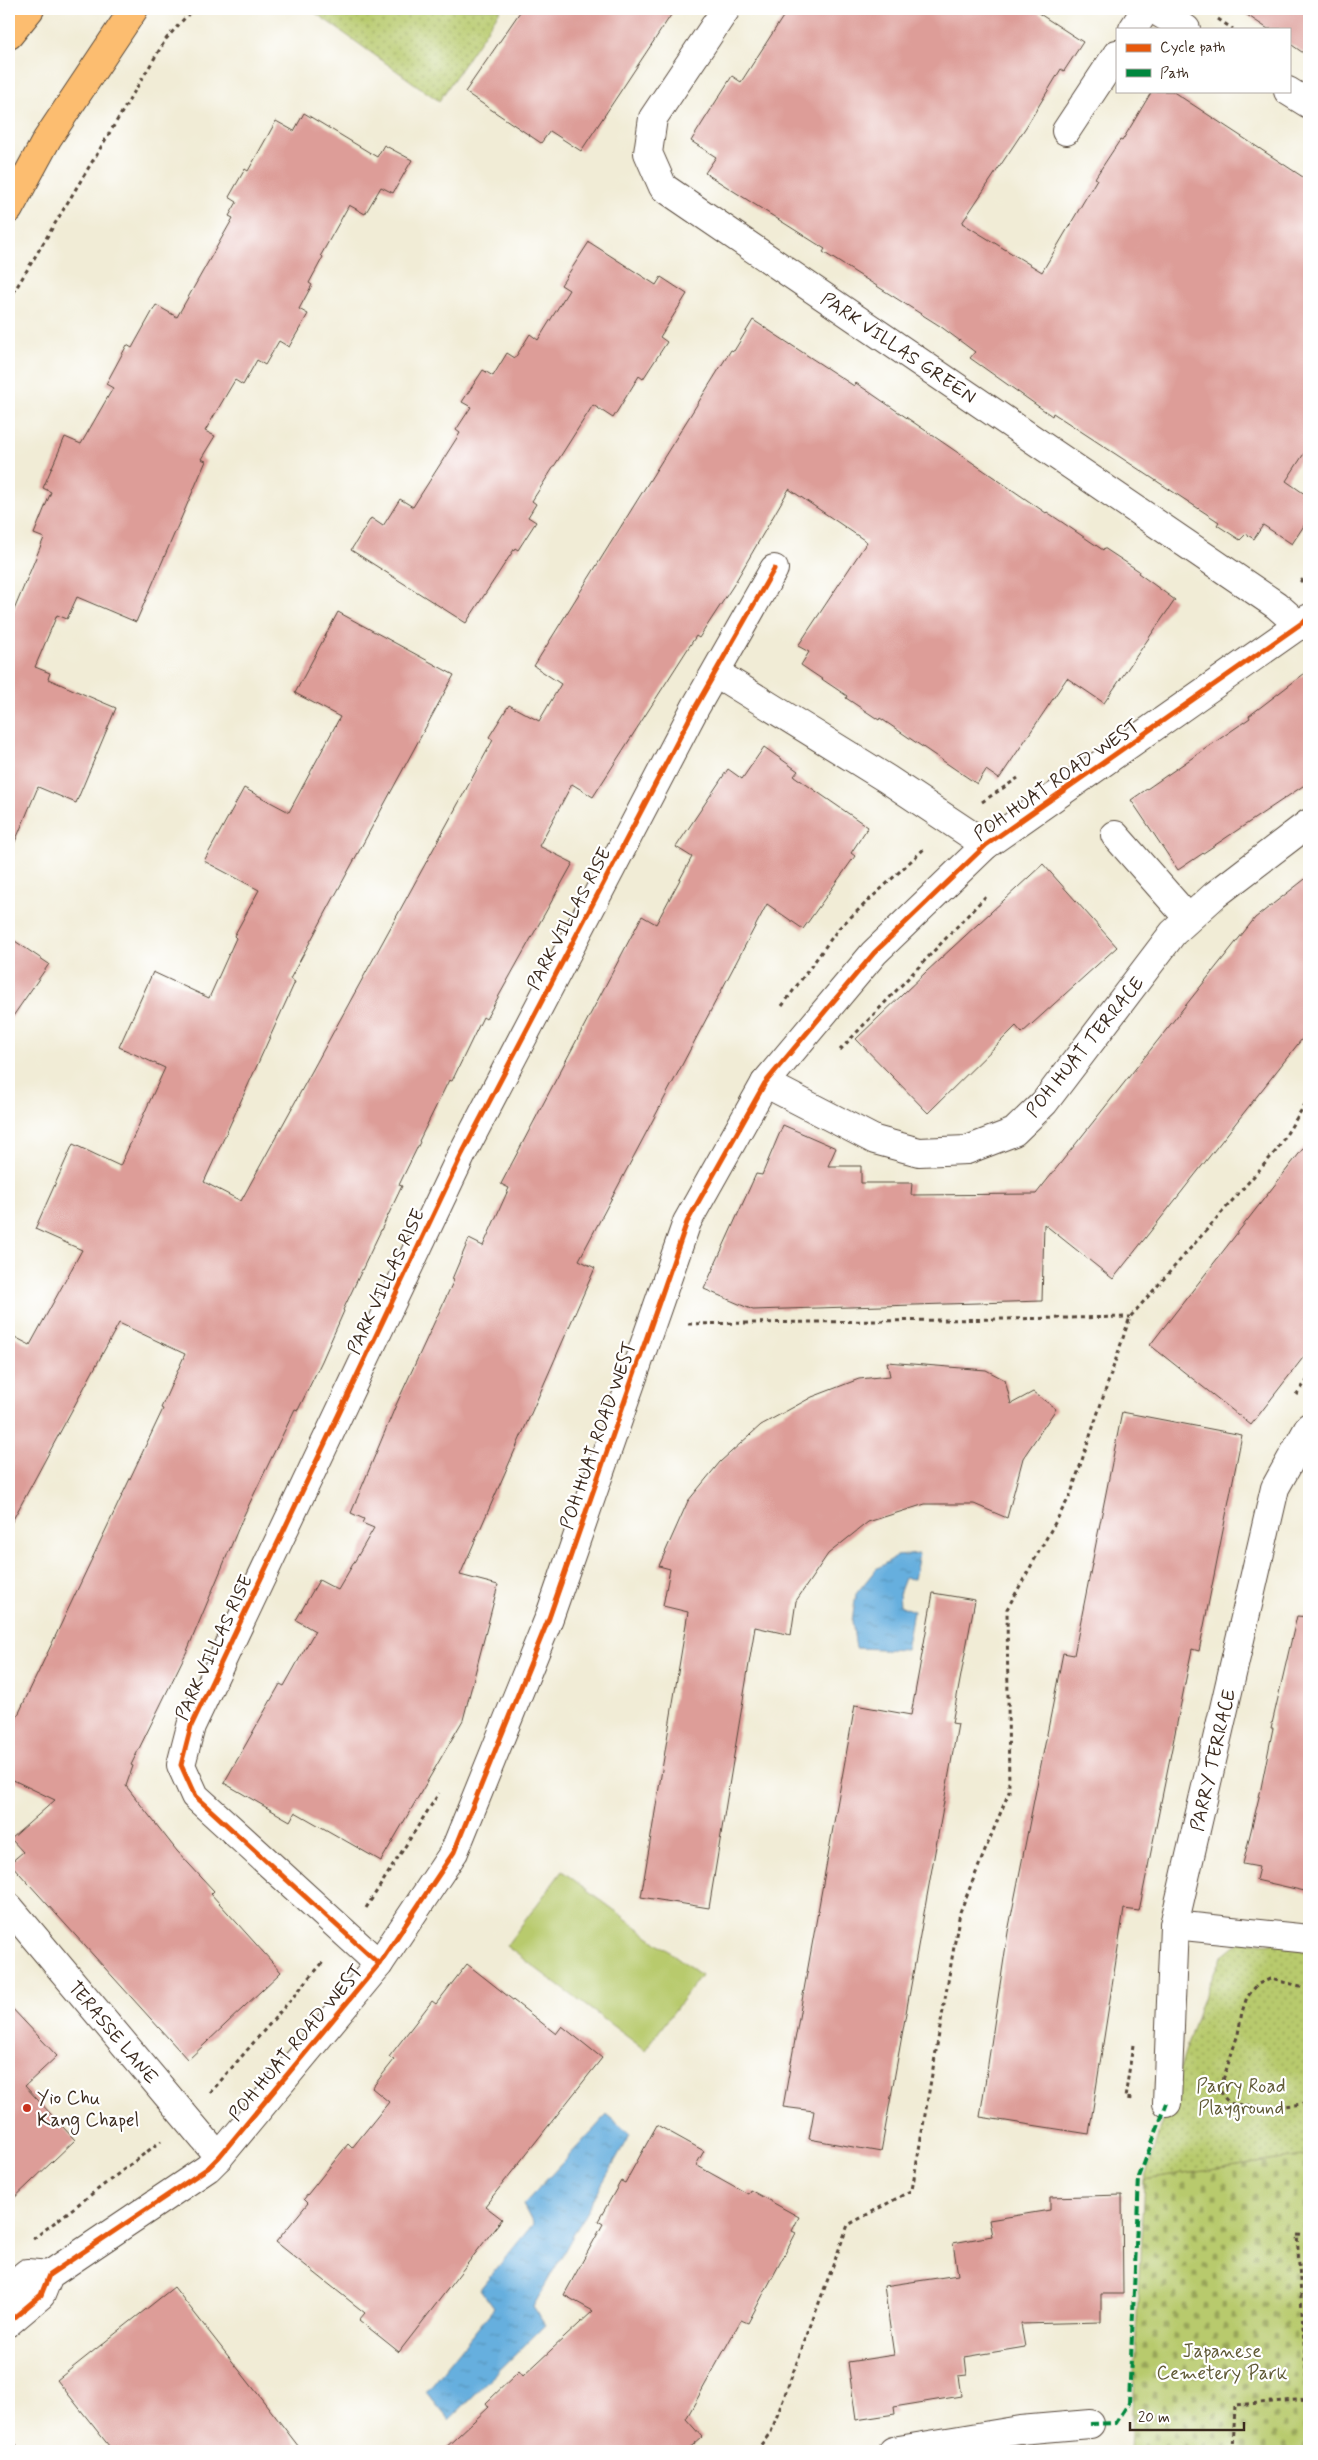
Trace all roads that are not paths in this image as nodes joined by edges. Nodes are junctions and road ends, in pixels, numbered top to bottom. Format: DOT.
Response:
graph roads {
  1 [pos="30,9"];
  2 [pos="134,9"];
  3 [pos="726,9"];
  4 [pos="1146,9"];
  5 [pos="1153,9"];
  6 [pos="1134,28"];
  7 [pos="1184,28"];
  8 [pos="9,34"];
  9 [pos="1116,56"];
  10 [pos="1290,92"];
  11 [pos="1309,104"];
  12 [pos="1066,131"];
  13 [pos="9,209"];
  14 [pos="774,569"];
  15 [pos="1305,622"];
  16 [pos="716,673"];
  17 [pos="1309,823"];
  18 [pos="1115,835"];
  19 [pos="986,844"];
  20 [pos="1188,918"];
  21 [pos="765,1083"];
  22 [pos="1309,1427"];
  23 [pos="9,1907"];
  24 [pos="1174,1925"];
  25 [pos="1309,1940"];
  26 [pos="379,1964"];
  27 [pos="1167,2104"];
  28 [pos="219,2157"];
  29 [pos="49,2275"];
  30 [pos="9,2288"];
  31 [pos="9,2322"];
  32 [pos="1090,2424"];
  33 [pos="894,2451"];
  1 -- 8 [label="highway"];
  2 -- 13 [label="highway"];
  3 -- 15 [label="street, PARK VILLAS GREEN"];
  4 -- 6 [label="street"];
  5 -- 7 [label="street"];
  9 -- 12 [label="street"];
  10 -- 11 [label="street"];
  14 -- 16 [label="street, PARK VILLAS RISE"];
  15 -- 19 [label="street, POH HUAT ROAD WEST"];
  16 -- 19 [label="street"];
  16 -- 26 [label="street, PARK VILLAS RISE"];
  17 -- 20 [label="street, POH HUAT TERRACE"];
  18 -- 20 [label="street"];
  19 -- 21 [label="street, POH HUAT ROAD WEST"];
  20 -- 21 [label="street, POH HUAT TERRACE"];
  21 -- 26 [label="street, POH HUAT ROAD WEST"];
  22 -- 24 [label="street, PARRY TERRACE"];
  23 -- 28 [label="street, TERASSE LANE"];
  24 -- 25 [label="street"];
  24 -- 27 [label="street, PARRY TERRACE"];
  26 -- 28 [label="street, POH HUAT ROAD WEST"];
  28 -- 29 [label="street, POH HUAT ROAD WEST"];
  29 -- 30 [label="street"];
  29 -- 31 [label="street, POH HUAT ROAD WEST"];
  32 -- 33 [label="street"];
}
